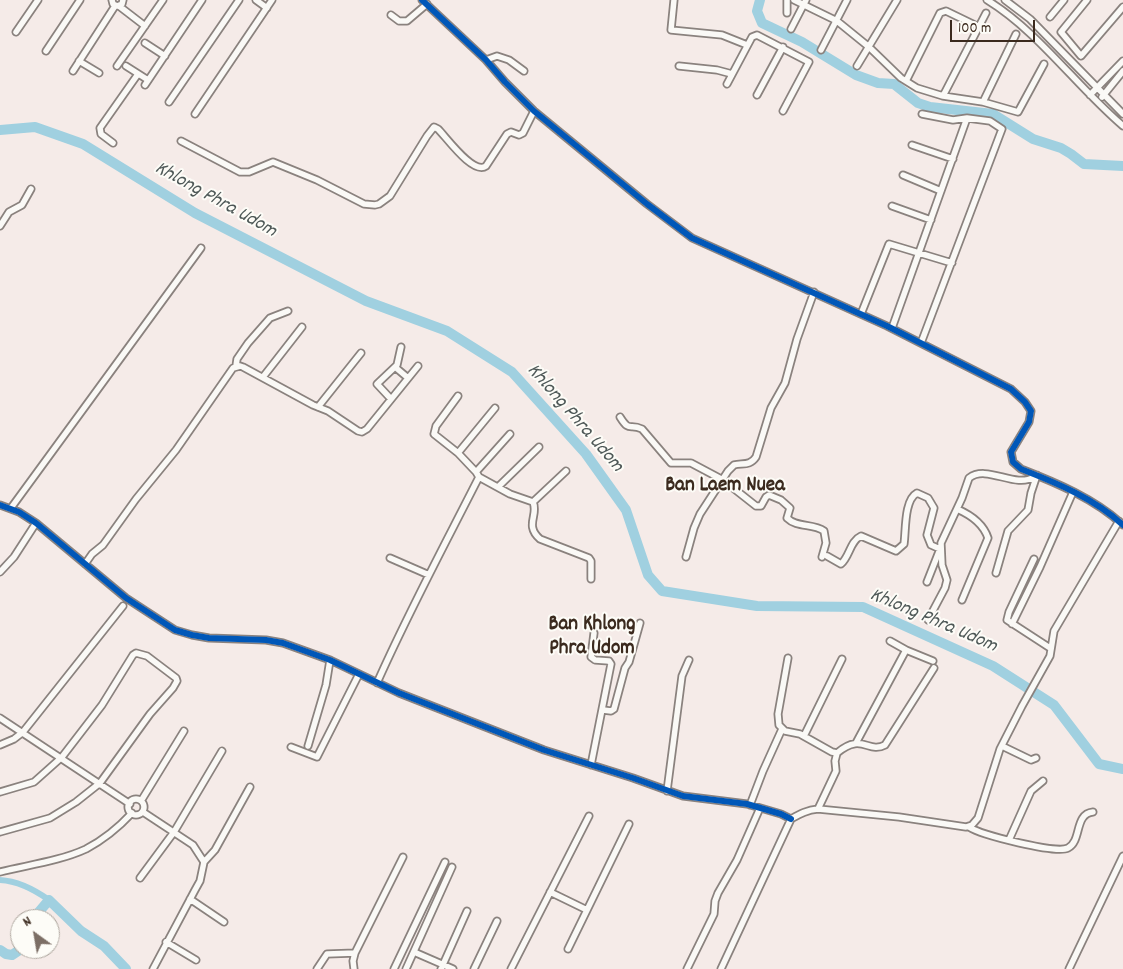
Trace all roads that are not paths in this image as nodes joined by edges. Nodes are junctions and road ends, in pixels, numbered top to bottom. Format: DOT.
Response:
graph roads {
  1 [pos="38,0"];
  2 [pos="80,0"];
  3 [pos="123,0"];
  4 [pos="163,0"];
  5 [pos="202,0"];
  6 [pos="239,0"];
  7 [pos="256,0"];
  8 [pos="272,0"];
  9 [pos="674,0"];
  10 [pos="787,0"];
  11 [pos="794,0"];
  12 [pos="847,0"];
  13 [pos="897,0"];
  14 [pos="987,0"];
  15 [pos="1006,0"];
  16 [pos="1064,0"];
  17 [pos="1087,0"];
  18 [pos="425,2"];
  19 [pos="805,3"];
  20 [pos="115,4"];
  21 [pos="1123,7"];
  22 [pos="267,8"];
  23 [pos="786,13"];
  24 [pos="986,13"];
  25 [pos="390,15"];
  26 [pos="1050,17"];
  27 [pos="836,21"];
  28 [pos="145,26"];
  29 [pos="979,28"];
  30 [pos="791,29"];
  31 [pos="16,32"];
  32 [pos="1016,34"];
  33 [pos="145,43"];
  34 [pos="748,45"];
  35 [pos="783,47"];
  36 [pos="869,48"];
  37 [pos="821,50"];
  38 [pos="46,51"];
  39 [pos="165,56"];
  40 [pos="486,60"];
  41 [pos="79,61"];
  42 [pos="1123,61"];
  43 [pos="1044,64"];
  44 [pos="117,66"];
  45 [pos="126,66"];
  46 [pos="678,66"];
  47 [pos="858,66"];
  48 [pos="73,71"];
  49 [pos="524,71"];
  50 [pos="1123,71"];
  51 [pos="99,73"];
  52 [pos="138,74"];
  53 [pos="732,74"];
  54 [pos="906,81"];
  55 [pos="727,84"];
  56 [pos="1097,88"];
  57 [pos="757,95"];
  58 [pos="1090,95"];
  59 [pos="1104,95"];
  60 [pos="944,96"];
  61 [pos="169,102"];
  62 [pos="983,102"];
  63 [pos="1097,102"];
  64 [pos="534,110"];
  65 [pos="783,111"];
  66 [pos="195,114"];
  67 [pos="922,114"];
  68 [pos="1123,114"];
  69 [pos="967,118"];
  70 [pos="1123,126"];
  71 [pos="181,140"];
  72 [pos="113,143"];
  73 [pos="912,145"];
  74 [pos="953,159"];
  75 [pos="903,175"];
  76 [pos="31,189"];
  77 [pos="941,191"];
  78 [pos="892,206"];
  79 [pos="931,220"];
  80 [pos="0,226"];
  81 [pos="201,248"];
  82 [pos="919,253"];
  83 [pos="952,263"];
  84 [pos="814,292"];
  85 [pos="288,311"];
  86 [pos="861,314"];
  87 [pos="302,327"];
  88 [pos="892,328"];
  89 [pos="921,343"];
  90 [pos="400,346"];
  91 [pos="361,353"];
  92 [pos="236,366"];
  93 [pos="418,366"];
  94 [pos="395,367"];
  95 [pos="264,377"];
  96 [pos="408,378"];
  97 [pos="458,396"];
  98 [pos="391,399"];
  99 [pos="318,407"];
  100 [pos="495,408"];
  101 [pos="620,417"];
  102 [pos="510,434"];
  103 [pos="539,447"];
  104 [pos="458,453"];
  105 [pos="566,471"];
  106 [pos="477,474"];
  107 [pos="1036,474"];
  108 [pos="723,480"];
  109 [pos="498,487"];
  110 [pos="1073,492"];
  111 [pos="533,502"];
  112 [pos="0,505"];
  113 [pos="10,508"];
  114 [pos="957,509"];
  115 [pos="36,523"];
  116 [pos="1121,523"];
  117 [pos="940,549"];
  118 [pos="390,558"];
  119 [pos="686,558"];
  120 [pos="1034,559"];
  121 [pos="85,564"];
  122 [pos="0,572"];
  123 [pos="996,573"];
  124 [pos="429,575"];
  125 [pos="590,579"];
  126 [pos="927,582"];
  127 [pos="962,600"];
  128 [pos="123,606"];
  129 [pos="928,620"];
  130 [pos="640,623"];
  131 [pos="1012,624"];
  132 [pos="594,633"];
  133 [pos="890,642"];
  134 [pos="1050,648"];
  135 [pos="906,650"];
  136 [pos="788,658"];
  137 [pos="842,659"];
  138 [pos="330,660"];
  139 [pos="689,660"];
  140 [pos="934,661"];
  141 [pos="934,668"];
  142 [pos="359,674"];
  143 [pos="377,683"];
  144 [pos="603,710"];
  145 [pos="0,718"];
  146 [pos="782,729"];
  147 [pos="23,732"];
  148 [pos="184,732"];
  149 [pos="804,736"];
  150 [pos="856,743"];
  151 [pos="0,746"];
  152 [pos="308,746"];
  153 [pos="1002,746"];
  154 [pos="290,747"];
  155 [pos="222,751"];
  156 [pos="837,753"];
  157 [pos="62,757"];
  158 [pos="1036,758"];
  159 [pos="592,765"];
  160 [pos="1044,781"];
  161 [pos="100,783"];
  162 [pos="250,787"];
  163 [pos="668,791"];
  164 [pos="0,792"];
  165 [pos="141,801"];
  166 [pos="130,804"];
  167 [pos="750,805"];
  168 [pos="760,808"];
  169 [pos="818,809"];
  170 [pos="143,812"];
  171 [pos="1093,812"];
  172 [pos="132,814"];
  173 [pos="589,816"];
  174 [pos="790,819"];
  175 [pos="629,824"];
  176 [pos="969,827"];
  177 [pos="0,832"];
  178 [pos="174,832"];
  179 [pos="1009,840"];
  180 [pos="1123,856"];
  181 [pos="403,857"];
  182 [pos="204,862"];
  183 [pos="444,862"];
  184 [pos="452,867"];
  185 [pos="0,872"];
  186 [pos="140,878"];
  187 [pos="550,892"];
  188 [pos="190,899"];
  189 [pos="587,910"];
  190 [pos="467,911"];
  191 [pos="496,921"];
  192 [pos="224,922"];
  193 [pos="166,942"];
  194 [pos="568,949"];
  195 [pos="414,952"];
  196 [pos="355,953"];
  197 [pos="196,960"];
  198 [pos="442,967"];
  199 [pos="152,969"];
  200 [pos="317,969"];
  201 [pos="354,969"];
  202 [pos="394,969"];
  203 [pos="406,969"];
  204 [pos="453,969"];
  205 [pos="474,969"];
  206 [pos="511,969"];
  207 [pos="686,969"];
  208 [pos="721,969"];
  209 [pos="1068,969"];
  1 -- 31 [label="street"];
  2 -- 38 [label="street"];
  3 -- 20 [label="street"];
  4 -- 28 [label="street"];
  5 -- 39 [label="street"];
  6 -- 61 [label="street"];
  7 -- 22 [label="street"];
  8 -- 22 [label="street"];
  9 -- 34 [label="street"];
  10 -- 23 [label="street"];
  11 -- 19 [label="street"];
  12 -- 27 [label="street"];
  13 -- 36 [label="street"];
  14 -- 58 [label="street"];
  15 -- 56 [label="street"];
  16 -- 26 [label="street"];
  17 -- 21 [label="street"];
  18 -- 25 [label="street"];
  18 -- 40 [label="street"];
  19 -- 27 [label="street"];
  19 -- 30 [label="street"];
  20 -- 28 [label="street"];
  20 -- 41 [label="street"];
  22 -- 66 [label="street"];
  24 -- 29 [label="street"];
  27 -- 36 [label="street"];
  27 -- 37 [label="street"];
  28 -- 44 [label="street"];
  29 -- 54 [label="street"];
  29 -- 60 [label="street"];
  32 -- 62 [label="street"];
  33 -- 39 [label="street"];
  34 -- 35 [label="street"];
  34 -- 53 [label="street"];
  35 -- 57 [label="street"];
  35 -- 65 [label="street"];
  36 -- 47 [label="street"];
  36 -- 54 [label="street"];
  39 -- 52 [label="street"];
  40 -- 49 [label="street"];
  40 -- 64 [label="street"];
  41 -- 48 [label="street"];
  41 -- 51 [label="street"];
  42 -- 56 [label="street"];
  43 -- 62 [label="street"];
  45 -- 52 [label="street"];
  46 -- 53 [label="street"];
  50 -- 59 [label="street"];
  52 -- 72 [label="street"];
  53 -- 55 [label="street"];
  54 -- 60 [label="street"];
  56 -- 58 [label="street"];
  56 -- 59 [label="street"];
  58 -- 63 [label="street"];
  59 -- 63 [label="street"];
  59 -- 68 [label="street"];
  60 -- 62 [label="street"];
  63 -- 70 [label="street"];
  64 -- 71 [label="street"];
  64 -- 84 [label="street"];
  67 -- 69 [label="street"];
  69 -- 74 [label="street"];
  69 -- 83 [label="street"];
  73 -- 74 [label="street"];
  74 -- 77 [label="street"];
  75 -- 77 [label="street"];
  76 -- 80 [label="street"];
  77 -- 79 [label="street"];
  78 -- 79 [label="street"];
  79 -- 82 [label="street"];
  81 -- 113 [label="street"];
  82 -- 83 [label="street"];
  82 -- 86 [label="street"];
  82 -- 88 [label="street"];
  83 -- 89 [label="street"];
  84 -- 86 [label="street"];
  84 -- 108 [label="street"];
  85 -- 92 [label="street"];
  86 -- 88 [label="street"];
  87 -- 95 [label="street"];
  88 -- 89 [label="street"];
  89 -- 107 [label="street"];
  90 -- 94 [label="street"];
  91 -- 99 [label="street"];
  92 -- 95 [label="street"];
  92 -- 121 [label="street"];
  93 -- 96 [label="street"];
  94 -- 96 [label="street"];
  94 -- 98 [label="street"];
  95 -- 99 [label="street"];
  96 -- 98 [label="street"];
  97 -- 104 [label="street"];
  98 -- 99 [label="street"];
  100 -- 104 [label="street"];
  101 -- 108 [label="street"];
  102 -- 106 [label="street"];
  103 -- 109 [label="street"];
  104 -- 106 [label="street"];
  105 -- 111 [label="street"];
  106 -- 109 [label="street"];
  106 -- 124 [label="street"];
  107 -- 110 [label="street"];
  107 -- 114 [label="street"];
  107 -- 123 [label="street"];
  108 -- 117 [label="street"];
  108 -- 119 [label="street"];
  109 -- 111 [label="street"];
  110 -- 116 [label="street"];
  110 -- 131 [label="street"];
  111 -- 125 [label="street"];
  112 -- 113 [label="street"];
  113 -- 115 [label="street"];
  114 -- 117 [label="street"];
  114 -- 127 [label="street"];
  115 -- 121 [label="street"];
  115 -- 122 [label="street"];
  116 -- 134 [label="street"];
  117 -- 126 [label="street"];
  117 -- 129 [label="street"];
  118 -- 124 [label="street"];
  120 -- 131 [label="street"];
  121 -- 138 [label="street"];
  124 -- 143 [label="street"];
  128 -- 147 [label="street"];
  130 -- 144 [label="street"];
  131 -- 134 [label="street"];
  132 -- 144 [label="street"];
  133 -- 135 [label="street"];
  134 -- 153 [label="street"];
  135 -- 140 [label="street"];
  135 -- 150 [label="street"];
  136 -- 146 [label="street"];
  137 -- 149 [label="street"];
  138 -- 142 [label="street"];
  138 -- 152 [label="street"];
  139 -- 163 [label="street"];
  141 -- 150 [label="street"];
  142 -- 143 [label="street"];
  142 -- 154 [label="street"];
  143 -- 159 [label="street"];
  144 -- 159 [label="street"];
  145 -- 147 [label="street"];
  146 -- 149 [label="street"];
  146 -- 167 [label="street"];
  147 -- 151 [label="street"];
  147 -- 157 [label="street"];
  148 -- 165 [label="street"];
  149 -- 156 [label="street"];
  150 -- 156 [label="street"];
  153 -- 158 [label="street"];
  153 -- 176 [label="street"];
  155 -- 178 [label="street"];
  156 -- 169 [label="street"];
  157 -- 161 [label="street"];
  157 -- 161 [label="street"];
  157 -- 164 [label="street"];
  159 -- 163 [label="street"];
  160 -- 179 [label="street"];
  161 -- 166 [label="street"];
  161 -- 177 [label="street"];
  162 -- 182 [label="street"];
  163 -- 167 [label="street"];
  165 -- 166 [label="street"];
  165 -- 170 [label="street"];
  166 -- 172 [label="street"];
  167 -- 168 [label="street"];
  168 -- 174 [label="street"];
  168 -- 207 [label="street"];
  169 -- 174 [label="street"];
  169 -- 176 [label="street"];
  170 -- 172 [label="street"];
  170 -- 178 [label="street"];
  171 -- 179 [label="street"];
  172 -- 185 [label="street"];
  173 -- 187 [label="street"];
  174 -- 208 [label="street"];
  175 -- 189 [label="street"];
  176 -- 179 [label="street"];
  178 -- 182 [label="street"];
  178 -- 186 [label="street"];
  180 -- 209 [label="street"];
  181 -- 196 [label="street"];
  182 -- 188 [label="street"];
  183 -- 202 [label="street"];
  184 -- 195 [label="street"];
  187 -- 189 [label="street"];
  187 -- 206 [label="street"];
  188 -- 192 [label="street"];
  188 -- 193 [label="street"];
  189 -- 194 [label="street"];
  190 -- 198 [label="street"];
  191 -- 205 [label="street"];
  193 -- 197 [label="street"];
  193 -- 199 [label="street"];
  195 -- 198 [label="street"];
  195 -- 203 [label="street"];
  196 -- 200 [label="street"];
  196 -- 201 [label="street"];
  198 -- 204 [label="street"];
}
